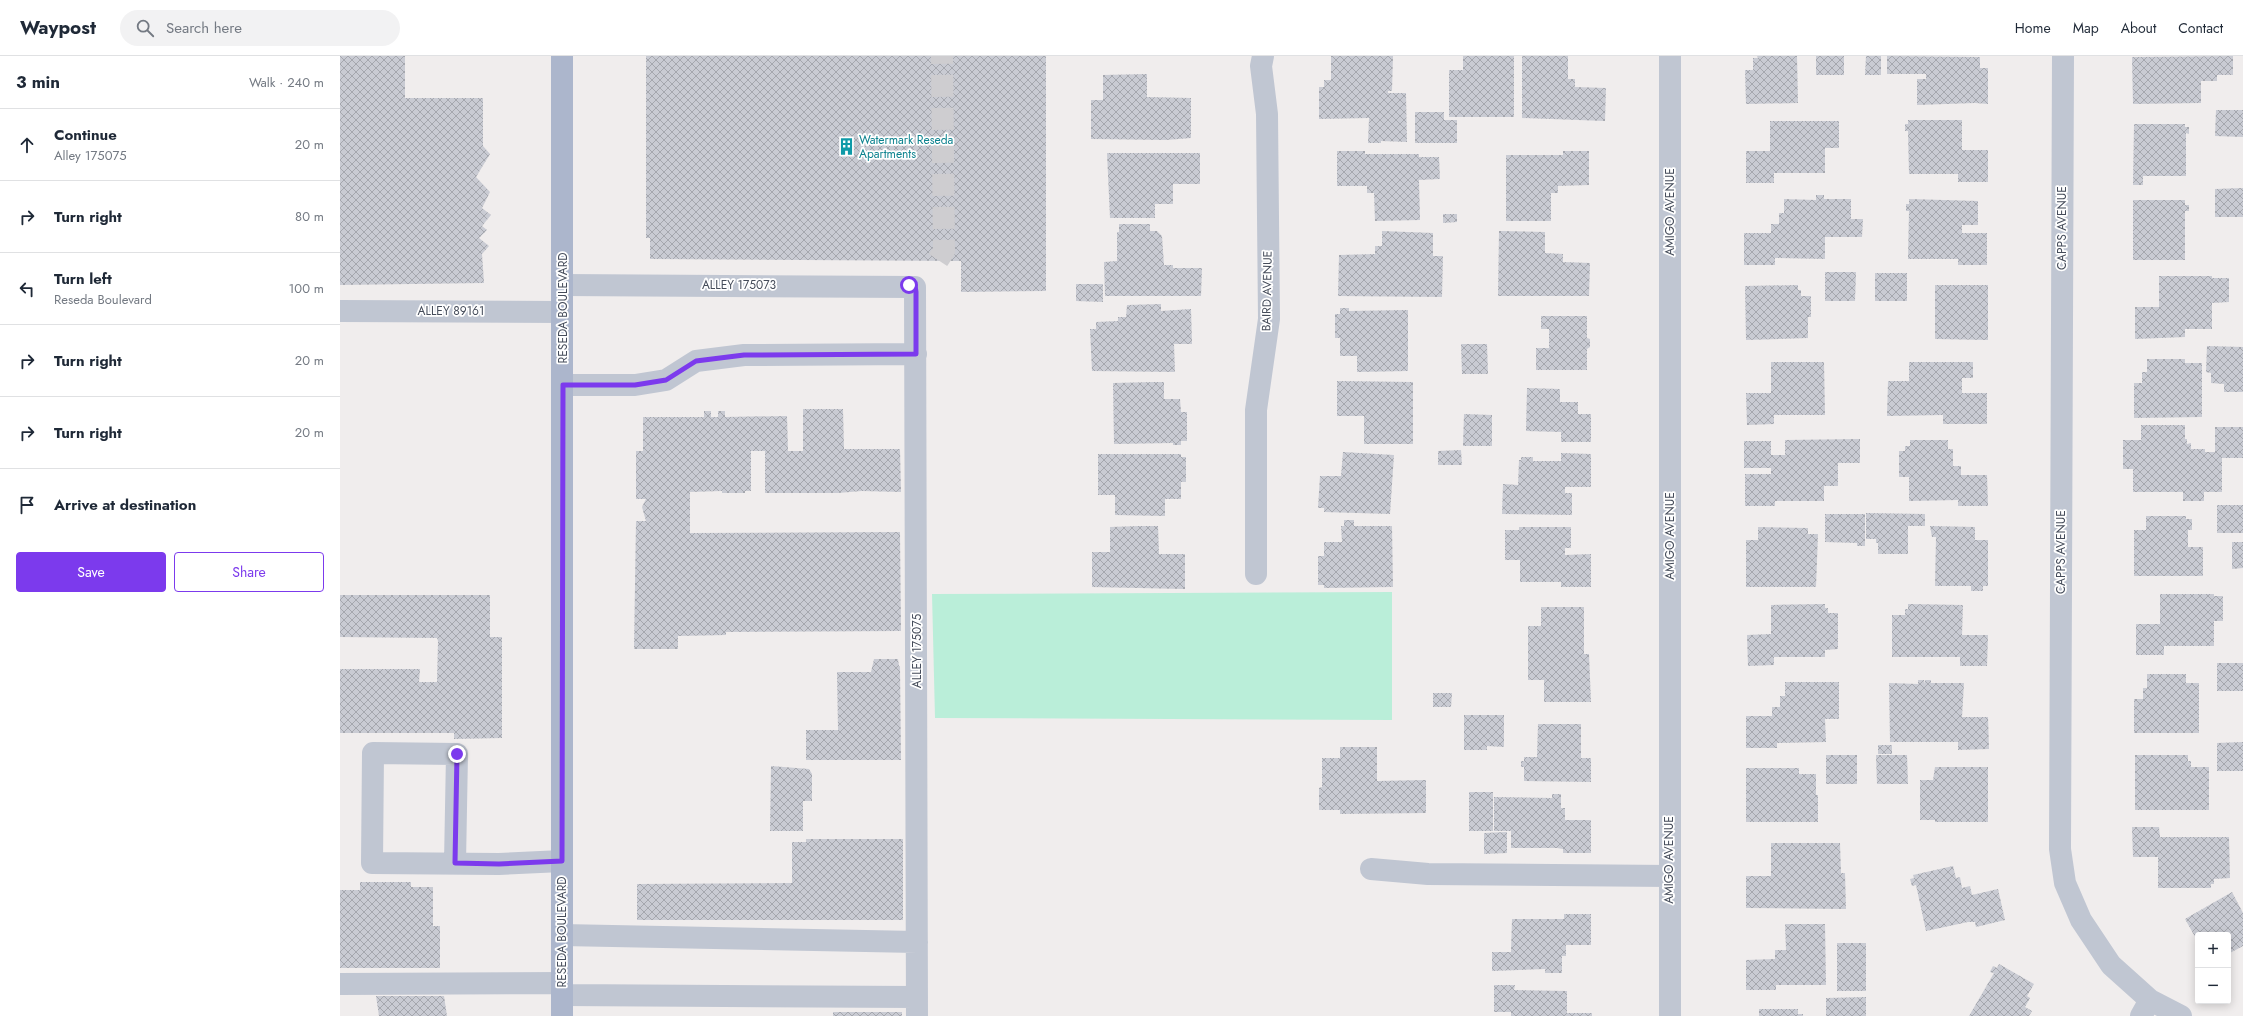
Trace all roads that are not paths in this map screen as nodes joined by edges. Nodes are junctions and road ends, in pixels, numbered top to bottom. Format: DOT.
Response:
graph roads {
  1 [pos="562,56"];
  2 [pos="1263,56"];
  3 [pos="1670,56"];
  4 [pos="2063,56"];
  5 [pos="562,286"];
  6 [pos="915,286"];
  7 [pos="340,311"];
  8 [pos="562,312"];
  9 [pos="916,354"];
  10 [pos="563,385"];
  11 [pos="1256,574"];
  12 [pos="562,861"];
  13 [pos="455,863"];
  14 [pos="1371,869"];
  15 [pos="1669,876"];
  16 [pos="562,936"];
  17 [pos="917,942"];
  18 [pos="340,984"];
  19 [pos="562,998"];
  20 [pos="917,1006"];
  21 [pos="2146,1008"];
  22 [pos="1670,1016"];
  23 [pos="2181,1016"];
  1 -- 5 [label="main road, RESEDA BOULEVARD"];
  2 -- 11 [label="street, BAIRD AVENUE"];
  3 -- 15 [label="street, AMIGO AVENUE"];
  4 -- 21 [label="street, CAPPS AVENUE"];
  5 -- 6 [label="street, ALLEY 175073"];
  5 -- 8 [label="main road, RESEDA BOULEVARD"];
  6 -- 9 [label="street, ALLEY 175075"];
  7 -- 8 [label="street, ALLEY 89161"];
  8 -- 10 [label="main road, RESEDA BOULEVARD"];
  9 -- 10 [label="street"];
  9 -- 17 [label="street, ALLEY 175075"];
  10 -- 12 [label="main road, RESEDA BOULEVARD"];
  12 -- 13 [label="street"];
  12 -- 16 [label="main road, RESEDA BOULEVARD"];
  13 -- 13 [label="street"];
  14 -- 15 [label="street"];
  15 -- 22 [label="street, AMIGO AVENUE"];
  16 -- 17 [label="street"];
  16 -- 19 [label="main road, RESEDA BOULEVARD"];
  17 -- 20 [label="street, ALLEY 175075"];
  18 -- 19 [label="street"];
  19 -- 20 [label="street"];
  21 -- 23 [label="street, CAPPS AVENUE"];
}
